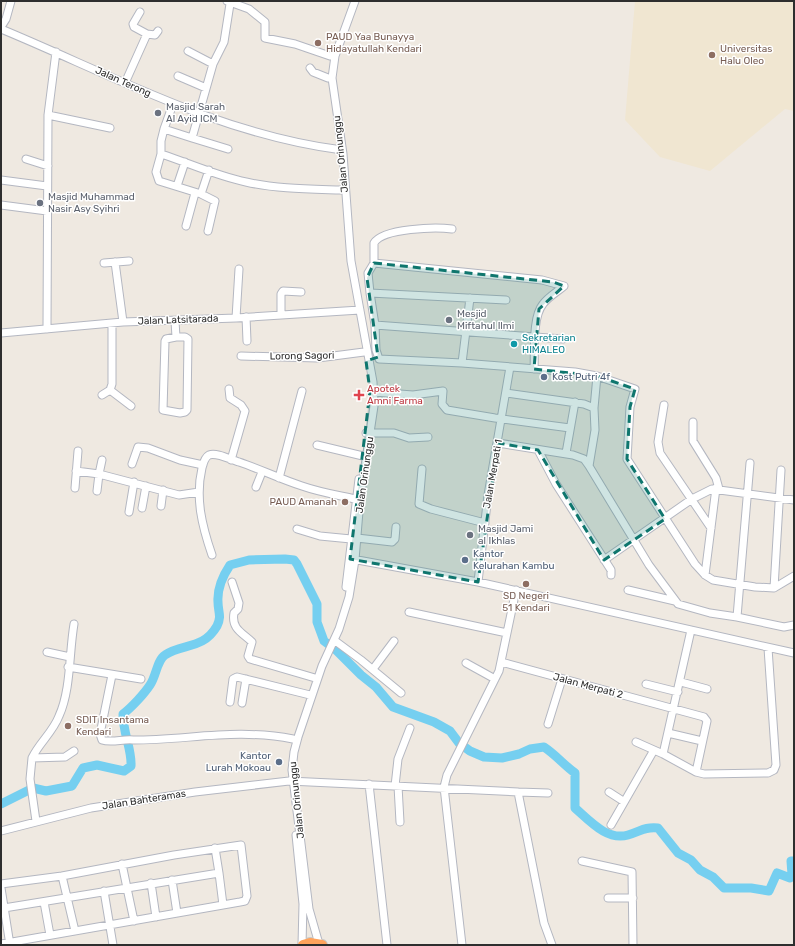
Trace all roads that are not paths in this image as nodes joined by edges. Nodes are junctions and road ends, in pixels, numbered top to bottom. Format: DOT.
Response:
graph roads {
  1 [pos="11,1"];
  2 [pos="351,1"];
  3 [pos="356,1"];
  4 [pos="228,2"];
  5 [pos="140,12"];
  6 [pos="1,28"];
  7 [pos="158,31"];
  8 [pos="147,34"];
  9 [pos="188,51"];
  10 [pos="56,52"];
  11 [pos="330,56"];
  12 [pos="213,64"];
  13 [pos="310,68"];
  14 [pos="178,76"];
  15 [pos="328,78"];
  16 [pos="125,84"];
  17 [pos="206,88"];
  18 [pos="51,98"];
  19 [pos="43,103"];
  20 [pos="173,104"];
  21 [pos="200,113"];
  22 [pos="48,115"];
  23 [pos="110,128"];
  24 [pos="164,129"];
  25 [pos="192,138"];
  26 [pos="228,149"];
  27 [pos="340,150"];
  28 [pos="161,154"];
  29 [pos="26,159"];
  30 [pos="185,162"];
  31 [pos="48,166"];
  32 [pos="209,170"];
  33 [pos="1,180"];
  34 [pos="47,186"];
  35 [pos="177,186"];
  36 [pos="341,190"];
  37 [pos="198,193"];
  38 [pos="1,205"];
  39 [pos="47,211"];
  40 [pos="186,226"];
  41 [pos="452,229"];
  42 [pos="208,231"];
  43 [pos="347,238"];
  44 [pos="129,261"];
  45 [pos="116,262"];
  46 [pos="104,263"];
  47 [pos="374,263"];
  48 [pos="239,269"];
  49 [pos="301,292"];
  50 [pos="370,293"];
  51 [pos="470,298"];
  52 [pos="506,300"];
  53 [pos="357,310"];
  54 [pos="281,315"];
  55 [pos="246,317"];
  56 [pos="236,318"];
  57 [pos="174,321"];
  58 [pos="123,322"];
  59 [pos="112,324"];
  60 [pos="375,325"];
  61 [pos="47,329"];
  62 [pos="466,331"];
  63 [pos="1,333"];
  64 [pos="536,336"];
  65 [pos="176,337"];
  66 [pos="563,339"];
  67 [pos="247,341"];
  68 [pos="364,352"];
  69 [pos="241,356"];
  70 [pos="378,357"];
  71 [pos="368,360"];
  72 [pos="462,363"];
  73 [pos="510,368"];
  74 [pos="534,369"];
  75 [pos="597,376"];
  76 [pos="229,389"];
  77 [pos="110,390"];
  78 [pos="302,391"];
  79 [pos="374,392"];
  80 [pos="506,393"];
  81 [pos="102,395"];
  82 [pos="575,402"];
  83 [pos="664,405"];
  84 [pos="131,406"];
  85 [pos="594,408"];
  86 [pos="502,419"];
  87 [pos="693,422"];
  88 [pos="570,428"];
  89 [pos="368,433"];
  90 [pos="428,437"];
  91 [pos="498,443"];
  92 [pos="317,446"];
  93 [pos="538,450"];
  94 [pos="78,451"];
  95 [pos="566,453"];
  96 [pos="363,456"];
  97 [pos="102,460"];
  98 [pos="231,460"];
  99 [pos="750,463"];
  100 [pos="132,464"];
  101 [pos="203,465"];
  102 [pos="589,466"];
  103 [pos="422,469"];
  104 [pos="781,470"];
  105 [pos="76,471"];
  106 [pos="262,472"];
  107 [pos="100,474"];
  108 [pos="279,478"];
  109 [pos="134,482"];
  110 [pos="146,486"];
  111 [pos="256,487"];
  112 [pos="75,488"];
  113 [pos="718,488"];
  114 [pos="163,490"];
  115 [pos="97,491"];
  116 [pos="199,492"];
  117 [pos="747,493"];
  118 [pos="779,498"];
  119 [pos="355,499"];
  120 [pos="692,499"];
  121 [pos="794,500"];
  122 [pos="161,506"];
  123 [pos="142,508"];
  124 [pos="129,512"];
  125 [pos="665,518"];
  126 [pos="485,523"];
  127 [pos="297,528"];
  128 [pos="396,528"];
  129 [pos="711,528"];
  130 [pos="354,539"];
  131 [pos="635,540"];
  132 [pos="212,555"];
  133 [pos="353,559"];
  134 [pos="604,560"];
  135 [pos="610,575"];
  136 [pos="705,575"];
  137 [pos="794,576"];
  138 [pos="232,582"];
  139 [pos="478,582"];
  140 [pos="740,585"];
  141 [pos="774,588"];
  142 [pos="516,590"];
  143 [pos="628,590"];
  144 [pos="675,601"];
  145 [pos="409,612"];
  146 [pos="737,616"];
  147 [pos="74,624"];
  148 [pos="794,625"];
  149 [pos="691,630"];
  150 [pos="507,633"];
  151 [pos="394,641"];
  152 [pos="332,642"];
  153 [pos="768,648"];
  154 [pos="47,652"];
  155 [pos="326,653"];
  156 [pos="794,653"];
  157 [pos="70,657"];
  158 [pos="501,662"];
  159 [pos="466,663"];
  160 [pos="68,667"];
  161 [pos="373,669"];
  162 [pos="112,674"];
  163 [pos="315,678"];
  164 [pos="495,678"];
  165 [pos="141,679"];
  166 [pos="246,679"];
  167 [pos="562,679"];
  168 [pos="681,682"];
  169 [pos="646,684"];
  170 [pos="707,689"];
  171 [pos="678,692"];
  172 [pos="401,693"];
  173 [pos="310,694"];
  174 [pos="230,702"];
  175 [pos="242,702"];
  176 [pos="674,710"];
  177 [pos="548,724"];
  178 [pos="410,728"];
  179 [pos="668,733"];
  180 [pos="293,739"];
  181 [pos="702,741"];
  182 [pos="636,742"];
  183 [pos="654,750"];
  184 [pos="74,751"];
  185 [pos="664,754"];
  186 [pos="32,758"];
  187 [pos="696,772"];
  188 [pos="292,781"];
  189 [pos="369,784"];
  190 [pos="396,786"];
  191 [pos="444,787"];
  192 [pos="518,792"];
  193 [pos="609,792"];
  194 [pos="548,793"];
  195 [pos="623,801"];
  196 [pos="36,821"];
  197 [pos="400,822"];
  198 [pos="611,825"];
  199 [pos="1,831"];
  200 [pos="215,848"];
  201 [pos="582,862"];
  202 [pos="122,864"];
  203 [pos="219,873"];
  204 [pos="62,876"];
  205 [pos="172,880"];
  206 [pos="150,883"];
  207 [pos="1,884"];
  208 [pos="1,888"];
  209 [pos="127,888"];
  210 [pos="104,891"];
  211 [pos="67,898"];
  212 [pos="608,898"];
  213 [pos="633,898"];
  214 [pos="44,902"];
  215 [pos="223,905"];
  216 [pos="4,908"];
  217 [pos="177,913"];
  218 [pos="156,917"];
  219 [pos="134,921"];
  220 [pos="110,925"];
  221 [pos="75,931"];
  222 [pos="50,935"];
  223 [pos="1,944"];
  224 [pos="10,944"];
  225 [pos="321,944"];
  226 [pos="113,945"];
  227 [pos="303,945"];
  228 [pos="387,945"];
  229 [pos="462,945"];
  230 [pos="552,945"];
  231 [pos="633,945"];
  1 -- 6 [label="street"];
  2 -- 11 [label="street, Jalan Orinunggu"];
  3 -- 27 [label="street, Jalan Orinunggu"];
  4 -- 11 [label="street"];
  4 -- 12 [label="street"];
  5 -- 8 [label="street"];
  6 -- 10 [label="street, Jalan Terong"];
  7 -- 8 [label="street"];
  8 -- 16 [label="street"];
  9 -- 12 [label="street"];
  10 -- 16 [label="street, Jalan Terong"];
  10 -- 18 [label="street"];
  11 -- 15 [label="street, Jalan Orinunggu"];
  12 -- 17 [label="street"];
  13 -- 15 [label="street"];
  14 -- 17 [label="street"];
  15 -- 27 [label="street, Jalan Orinunggu"];
  16 -- 20 [label="street, Jalan Terong"];
  17 -- 21 [label="street"];
  18 -- 19 [label="street"];
  18 -- 22 [label="street"];
  20 -- 21 [label="street, Jalan Terong"];
  20 -- 24 [label="street"];
  21 -- 25 [label="street"];
  21 -- 27 [label="street, Jalan Terong"];
  22 -- 23 [label="street"];
  22 -- 31 [label="street"];
  24 -- 25 [label="street"];
  24 -- 28 [label="street"];
  25 -- 26 [label="street"];
  27 -- 36 [label="street, Jalan Orinunggu"];
  27 -- 43 [label="street, Jalan Orinunggu"];
  28 -- 30 [label="street"];
  28 -- 35 [label="street"];
  29 -- 31 [label="street"];
  30 -- 32 [label="street"];
  30 -- 35 [label="street"];
  31 -- 34 [label="street"];
  32 -- 36 [label="street"];
  32 -- 37 [label="street"];
  33 -- 34 [label="street"];
  34 -- 39 [label="street"];
  35 -- 37 [label="street"];
  36 -- 43 [label="street, Jalan Orinunggu"];
  37 -- 40 [label="street"];
  37 -- 42 [label="street"];
  38 -- 39 [label="street"];
  39 -- 61 [label="street"];
  41 -- 47 [label="street"];
  43 -- 53 [label="street, Jalan Orinunggu"];
  44 -- 45 [label="street"];
  45 -- 46 [label="street"];
  45 -- 58 [label="street"];
  47 -- 50 [label="street"];
  47 -- 64 [label="street"];
  48 -- 56 [label="street"];
  49 -- 54 [label="street"];
  50 -- 51 [label="street"];
  50 -- 60 [label="street"];
  51 -- 52 [label="street"];
  51 -- 62 [label="street"];
  53 -- 54 [label="street, Jalan Latsitarada"];
  53 -- 68 [label="street, Jalan Orinunggu"];
  53 -- 71 [label="street, Jalan Orinunggu"];
  54 -- 55 [label="street, Jalan Latsitarada"];
  55 -- 56 [label="street, Jalan Latsitarada"];
  55 -- 67 [label="street"];
  56 -- 57 [label="street, Jalan Latsitarada"];
  57 -- 58 [label="street, Jalan Latsitarada"];
  57 -- 65 [label="street"];
  58 -- 59 [label="street, Jalan Latsitarada"];
  59 -- 61 [label="street, Jalan Latsitarada"];
  59 -- 77 [label="street"];
  60 -- 62 [label="street"];
  60 -- 70 [label="street"];
  61 -- 63 [label="street, Jalan Latsitarada"];
  62 -- 64 [label="street"];
  62 -- 72 [label="street"];
  64 -- 66 [label="street"];
  64 -- 74 [label="street"];
  65 -- 65 [label="street"];
  68 -- 69 [label="street, Lorong Sagori"];
  68 -- 71 [label="street, Jalan Orinunggu"];
  70 -- 71 [label="street"];
  70 -- 72 [label="street"];
  71 -- 79 [label="street, Jalan Orinunggu"];
  71 -- 89 [label="street, Jalan Orinunggu"];
  72 -- 73 [label="street"];
  73 -- 74 [label="street"];
  73 -- 80 [label="street, Jalan Merpati 1"];
  74 -- 75 [label="street"];
  75 -- 85 [label="street"];
  75 -- 125 [label="street"];
  76 -- 98 [label="street"];
  77 -- 81 [label="street"];
  77 -- 84 [label="street"];
  78 -- 108 [label="street"];
  79 -- 86 [label="street"];
  79 -- 89 [label="street, Jalan Orinunggu"];
  80 -- 82 [label="street"];
  80 -- 86 [label="street, Jalan Merpati 1"];
  82 -- 85 [label="street"];
  82 -- 88 [label="street"];
  83 -- 120 [label="street"];
  85 -- 102 [label="street"];
  86 -- 88 [label="street"];
  86 -- 91 [label="street, Jalan Merpati 1"];
  87 -- 113 [label="street"];
  88 -- 95 [label="street"];
  89 -- 90 [label="street"];
  89 -- 96 [label="street, Jalan Orinunggu"];
  89 -- 130 [label="street, Jalan Orinunggu"];
  91 -- 93 [label="street"];
  91 -- 126 [label="street, Jalan Merpati 1"];
  92 -- 96 [label="street"];
  93 -- 95 [label="street"];
  93 -- 134 [label="street"];
  94 -- 105 [label="street"];
  95 -- 102 [label="street"];
  96 -- 119 [label="street, Jalan Orinunggu"];
  97 -- 107 [label="street"];
  98 -- 101 [label="street"];
  98 -- 106 [label="street"];
  99 -- 117 [label="street"];
  100 -- 101 [label="street"];
  101 -- 116 [label="street"];
  102 -- 131 [label="street"];
  103 -- 126 [label="street"];
  104 -- 118 [label="street"];
  105 -- 107 [label="street"];
  105 -- 112 [label="street"];
  106 -- 108 [label="street"];
  106 -- 111 [label="street"];
  107 -- 109 [label="street"];
  107 -- 115 [label="street"];
  108 -- 119 [label="street"];
  109 -- 110 [label="street"];
  109 -- 124 [label="street"];
  110 -- 114 [label="street"];
  110 -- 123 [label="street"];
  113 -- 117 [label="street"];
  113 -- 120 [label="street"];
  113 -- 129 [label="street"];
  114 -- 116 [label="street"];
  114 -- 122 [label="street"];
  116 -- 132 [label="street"];
  117 -- 118 [label="street"];
  117 -- 140 [label="street"];
  118 -- 121 [label="street"];
  118 -- 141 [label="street"];
  119 -- 130 [label="street, Jalan Orinunggu"];
  120 -- 125 [label="street"];
  120 -- 129 [label="street"];
  125 -- 131 [label="street"];
  125 -- 136 [label="street"];
  126 -- 139 [label="street, Jalan Merpati 1"];
  127 -- 130 [label="street"];
  128 -- 130 [label="street"];
  129 -- 136 [label="street"];
  130 -- 133 [label="street, Jalan Orinunggu"];
  131 -- 134 [label="street"];
  131 -- 144 [label="street"];
  133 -- 139 [label="street"];
  133 -- 152 [label="street, Jalan Orinunggu"];
  134 -- 135 [label="street"];
  136 -- 140 [label="street"];
  137 -- 141 [label="street"];
  138 -- 163 [label="street"];
  139 -- 142 [label="street"];
  140 -- 141 [label="street"];
  140 -- 146 [label="street"];
  142 -- 149 [label="street"];
  142 -- 150 [label="street"];
  143 -- 144 [label="street"];
  144 -- 146 [label="street"];
  145 -- 150 [label="street"];
  146 -- 148 [label="street"];
  147 -- 157 [label="street"];
  149 -- 153 [label="street"];
  149 -- 168 [label="street"];
  150 -- 158 [label="street"];
  151 -- 161 [label="street"];
  152 -- 155 [label="street, Jalan Orinunggu"];
  152 -- 161 [label="street"];
  153 -- 156 [label="street"];
  153 -- 187 [label="street"];
  154 -- 157 [label="street"];
  155 -- 163 [label="street, Jalan Orinunggu"];
  155 -- 188 [label="street, Jalan Orinunggu"];
  157 -- 160 [label="street"];
  158 -- 164 [label="street"];
  158 -- 167 [label="street, Jalan Merpati 2"];
  159 -- 164 [label="street"];
  160 -- 162 [label="street"];
  160 -- 186 [label="street"];
  161 -- 172 [label="street"];
  162 -- 165 [label="street"];
  162 -- 180 [label="street"];
  163 -- 173 [label="street, Jalan Orinunggu"];
  164 -- 191 [label="street"];
  166 -- 173 [label="street"];
  166 -- 174 [label="street"];
  166 -- 175 [label="street"];
  167 -- 176 [label="street, Jalan Merpati 2"];
  167 -- 177 [label="street"];
  168 -- 170 [label="street"];
  168 -- 171 [label="street"];
  169 -- 171 [label="street"];
  171 -- 176 [label="street"];
  173 -- 180 [label="street, Jalan Orinunggu"];
  176 -- 179 [label="street"];
  176 -- 181 [label="street, Jalan Merpati 2"];
  178 -- 190 [label="street"];
  179 -- 181 [label="street"];
  179 -- 185 [label="street"];
  180 -- 188 [label="street, Jalan Orinunggu"];
  181 -- 187 [label="street"];
  182 -- 183 [label="street"];
  183 -- 185 [label="street"];
  183 -- 195 [label="street"];
  184 -- 186 [label="street"];
  185 -- 187 [label="street"];
  186 -- 196 [label="street"];
  188 -- 189 [label="street, Jalan Bahteramas"];
  188 -- 196 [label="street, Jalan Bahteramas"];
  188 -- 225 [label="street, Jalan Orinunggu"];
  188 -- 227 [label="street, Jalan Orinunggu"];
  189 -- 190 [label="street, Jalan Bahteramas"];
  189 -- 228 [label="street"];
  190 -- 191 [label="street, Jalan Bahteramas"];
  190 -- 197 [label="street"];
  191 -- 192 [label="street, Jalan Bahteramas"];
  191 -- 229 [label="street"];
  192 -- 194 [label="street, Jalan Bahteramas"];
  192 -- 230 [label="street"];
  193 -- 195 [label="street"];
  195 -- 198 [label="street"];
  196 -- 199 [label="street, Jalan Bahteramas"];
  200 -- 202 [label="street"];
  200 -- 203 [label="street"];
  200 -- 215 [label="street"];
  201 -- 213 [label="street"];
  202 -- 204 [label="street"];
  202 -- 209 [label="street"];
  203 -- 205 [label="street"];
  203 -- 215 [label="street"];
  204 -- 207 [label="street"];
  204 -- 211 [label="street"];
  205 -- 206 [label="street"];
  205 -- 217 [label="street"];
  206 -- 209 [label="street"];
  206 -- 218 [label="street"];
  208 -- 216 [label="street"];
  209 -- 210 [label="street"];
  209 -- 219 [label="street"];
  210 -- 211 [label="street"];
  210 -- 220 [label="street"];
  211 -- 214 [label="street"];
  211 -- 221 [label="street"];
  212 -- 213 [label="street"];
  213 -- 231 [label="street"];
  214 -- 216 [label="street"];
  214 -- 222 [label="street"];
  215 -- 217 [label="street"];
  216 -- 224 [label="street"];
  217 -- 218 [label="street"];
  218 -- 219 [label="street"];
  219 -- 220 [label="street"];
  220 -- 221 [label="street"];
  220 -- 226 [label="street"];
  221 -- 222 [label="street"];
  222 -- 224 [label="street"];
  223 -- 224 [label="street"];
  225 -- 227 [label="highway"];
}
